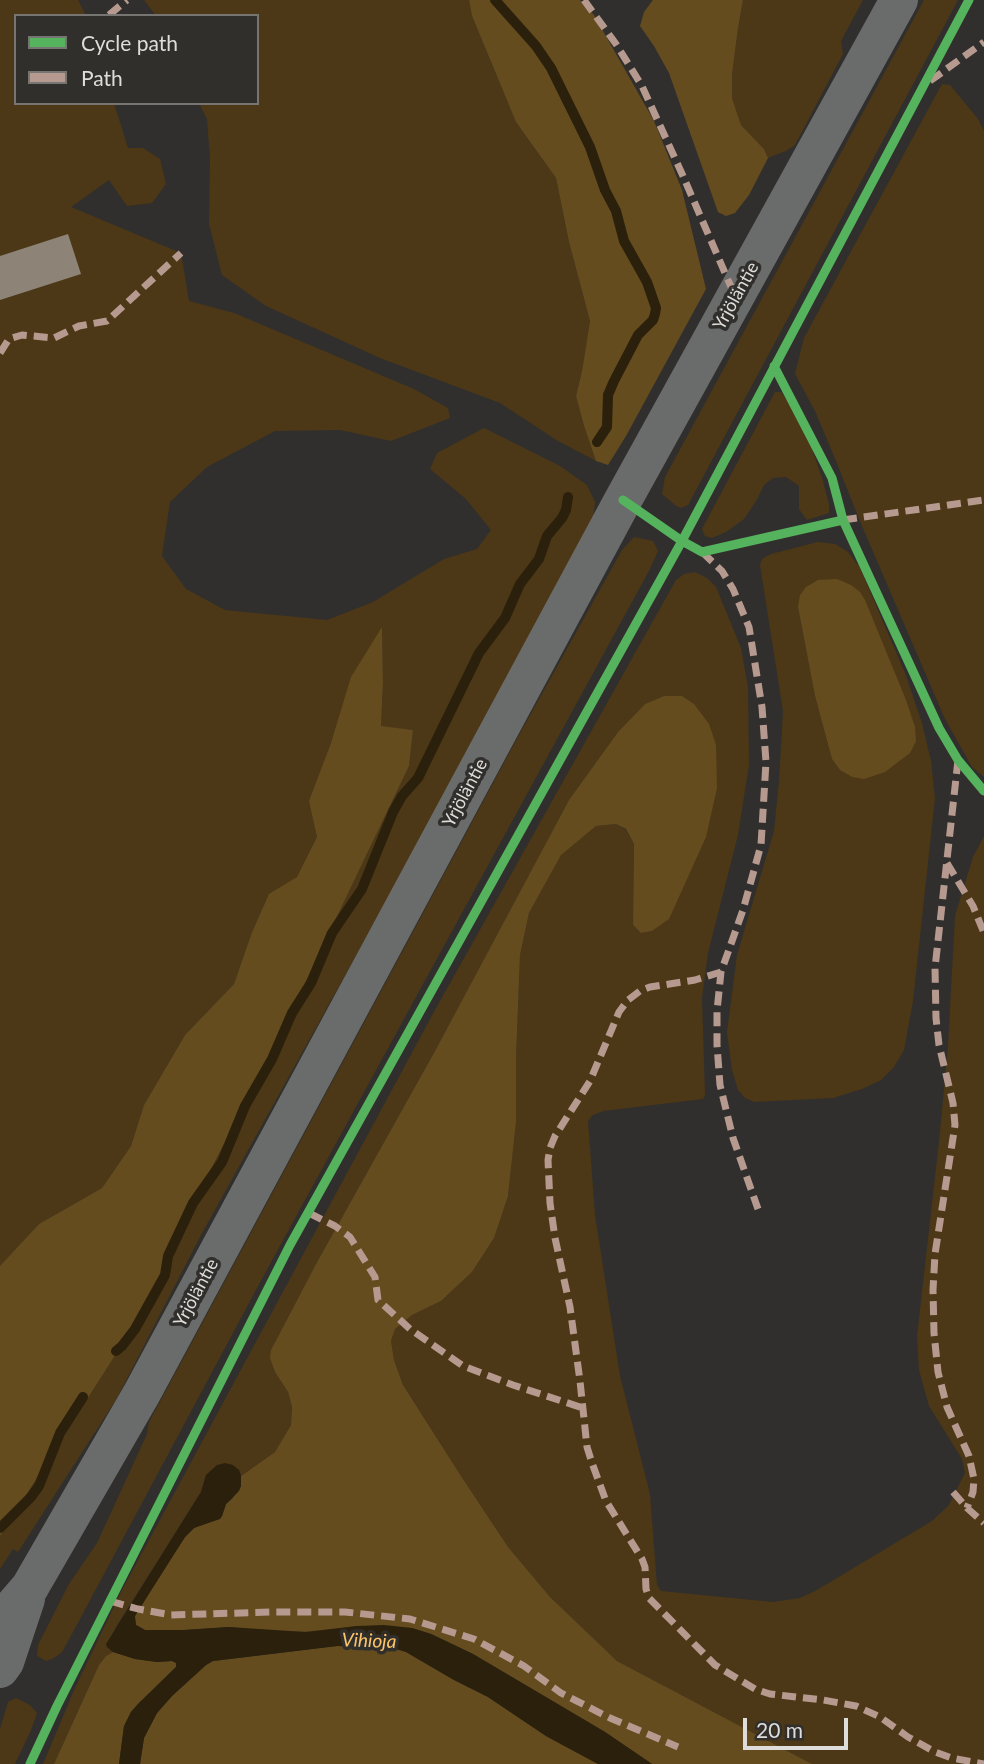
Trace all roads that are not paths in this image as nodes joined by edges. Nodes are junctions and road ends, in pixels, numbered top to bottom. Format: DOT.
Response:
graph roads {
  1 [pos="900,0"];
  2 [pos="30,1587"];
  3 [pos="0,1622"];
  4 [pos="0,1669"];
  1 -- 2 [label="main road, Yrjöläntie"];
  2 -- 3 [label="main road, Yrjöläntie"];
  2 -- 4 [label="main road, Yrjöläntie"];
}
